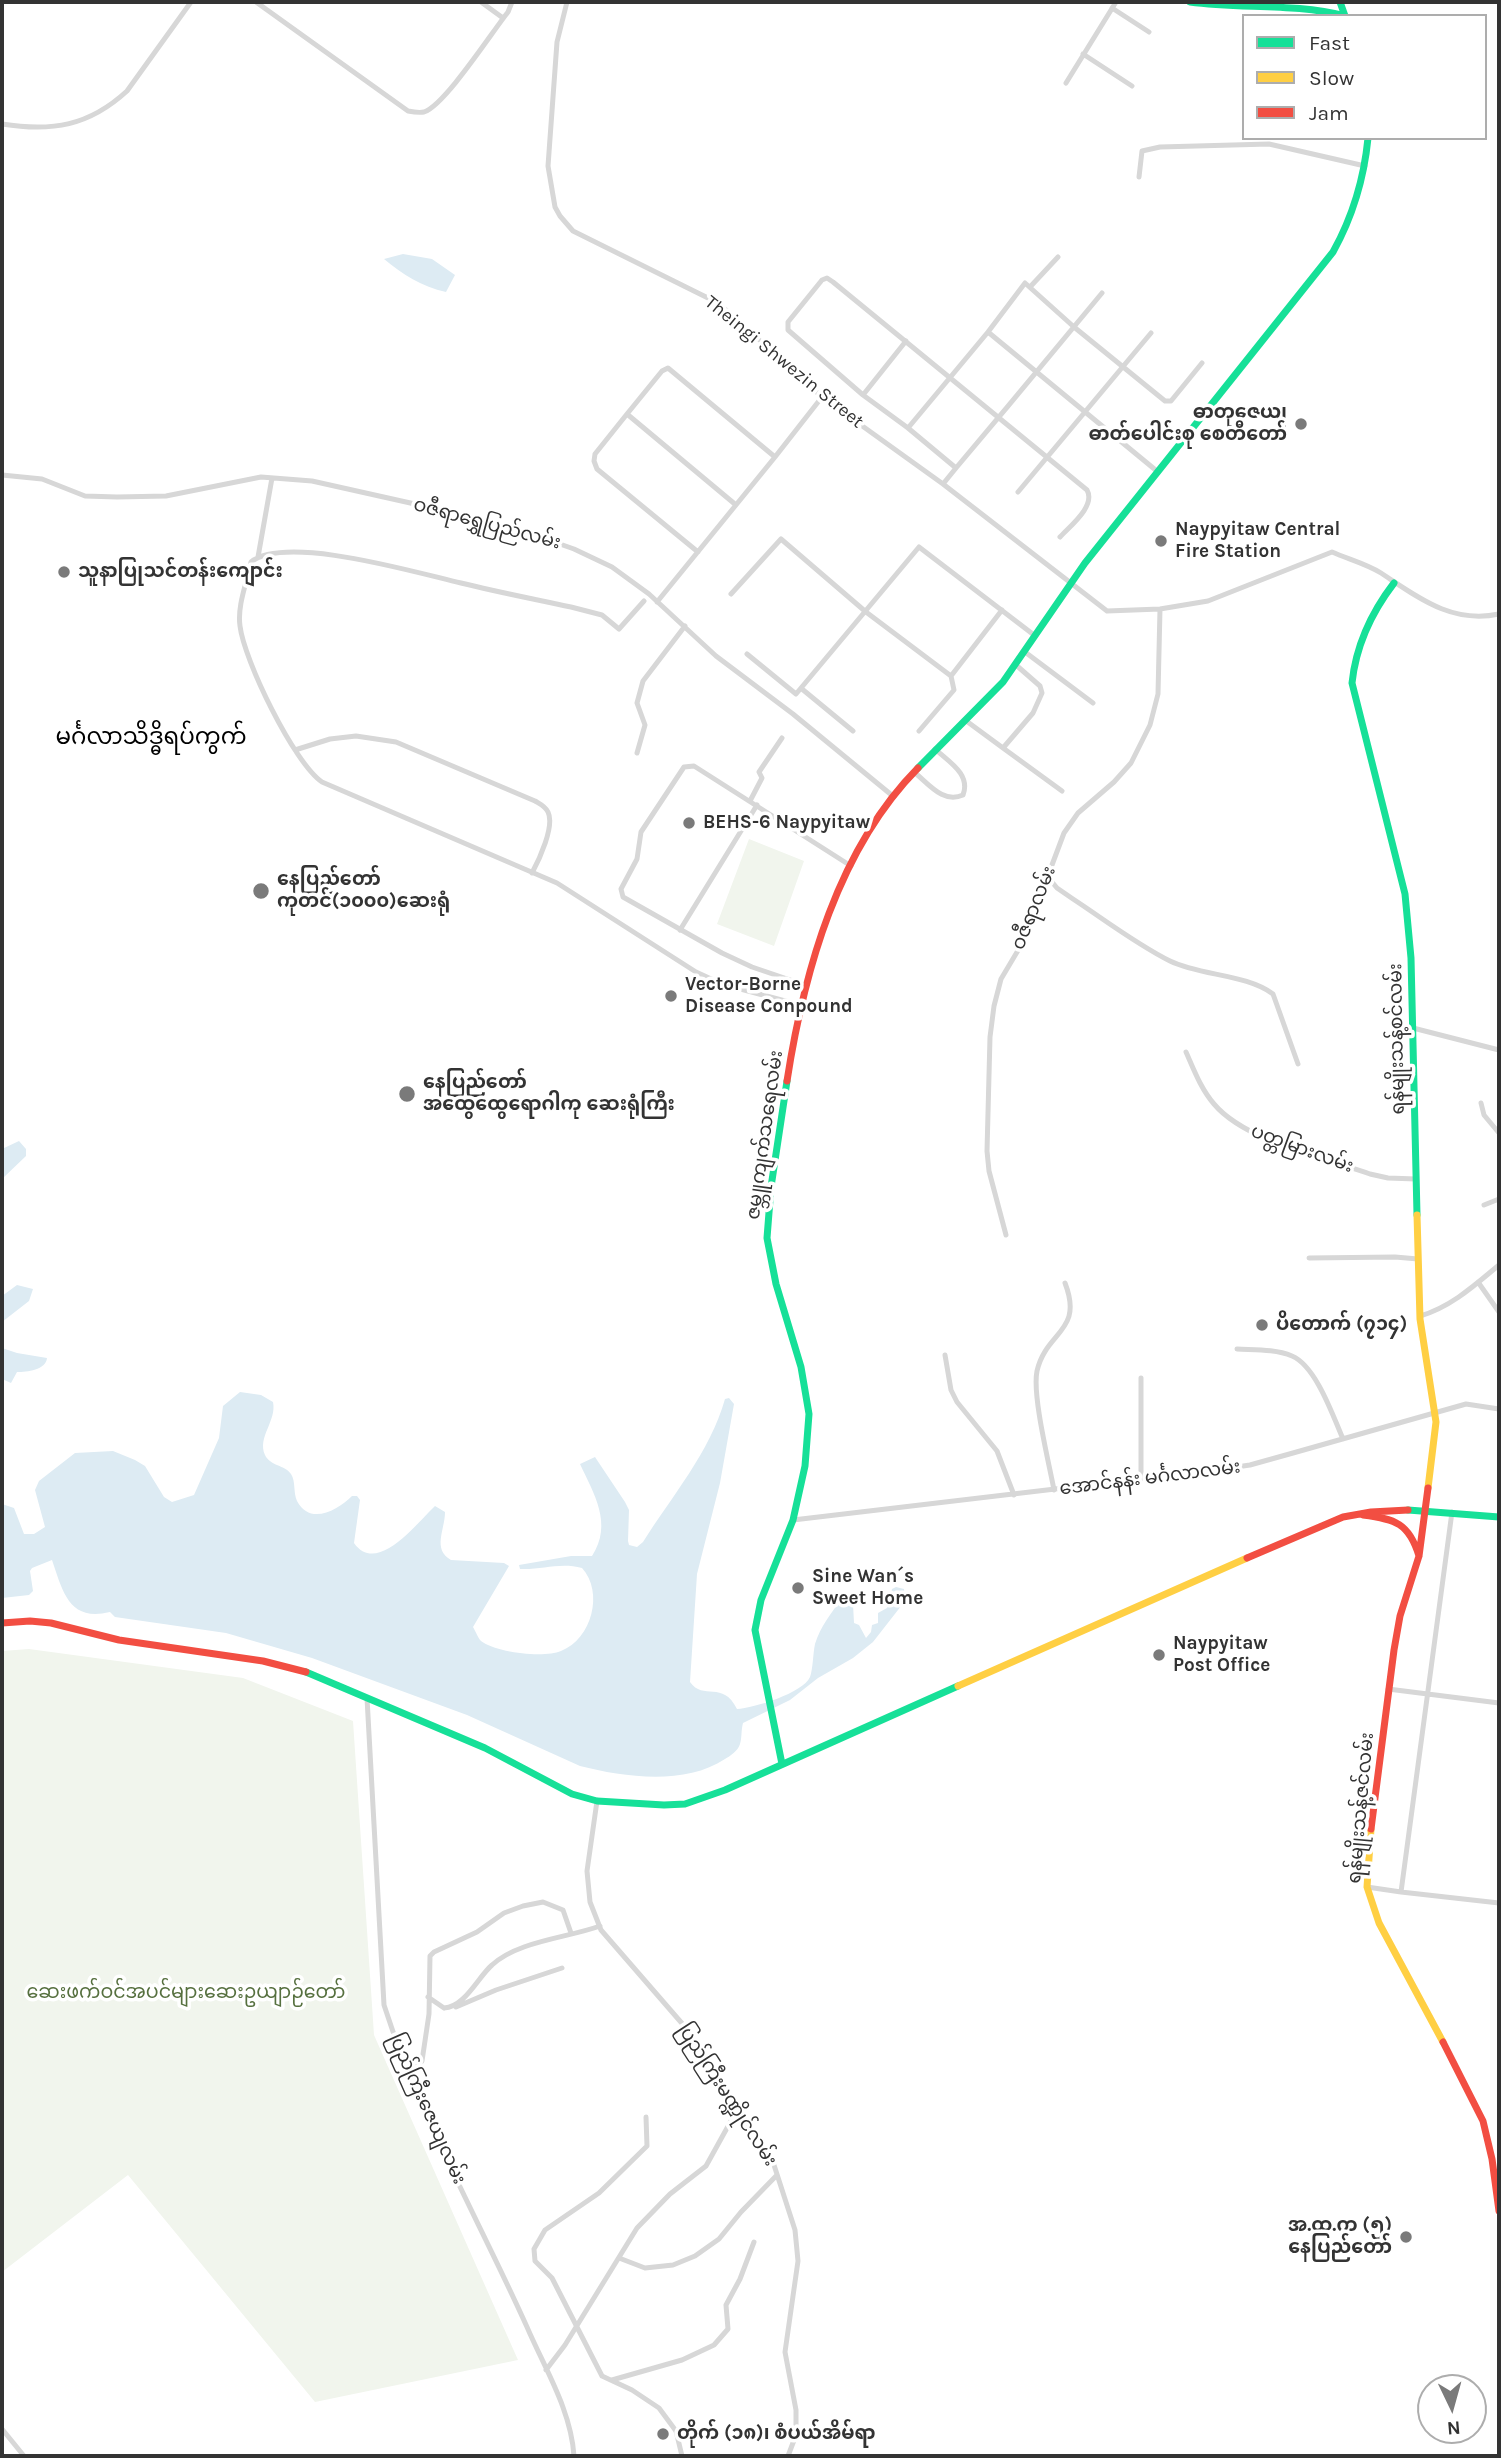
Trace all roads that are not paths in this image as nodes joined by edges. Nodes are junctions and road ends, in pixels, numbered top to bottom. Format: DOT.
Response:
graph roads {
  1 [pos="191,2"];
  2 [pos="256,2"];
  3 [pos="481,2"];
  4 [pos="512,2"];
  5 [pos="567,2"];
  6 [pos="1116,2"];
  7 [pos="1190,2"];
  8 [pos="1112,8"];
  9 [pos="1340,14"];
  10 [pos="503,18"];
  11 [pos="1149,32"];
  12 [pos="1083,54"];
  13 [pos="1066,83"];
  14 [pos="1132,86"];
  15 [pos="2,124"];
  16 [pos="1368,140"];
  17 [pos="1365,166"];
  18 [pos="1139,177"];
  19 [pos="1058,257"];
  20 [pos="1030,287"];
  21 [pos="1102,293"];
  22 [pos="1074,327"];
  23 [pos="988,332"];
  24 [pos="1151,333"];
  25 [pos="906,341"];
  26 [pos="1202,363"];
  27 [pos="1124,367"];
  28 [pos="1037,372"];
  29 [pos="950,376"];
  30 [pos="863,395"];
  31 [pos="822,397"];
  32 [pos="1085,413"];
  33 [pos="627,414"];
  34 [pos="999,416"];
  35 [pos="908,428"];
  36 [pos="775,457"];
  37 [pos="1048,457"];
  38 [pos="956,468"];
  39 [pos="1158,472"];
  40 [pos="2,475"];
  41 [pos="271,478"];
  42 [pos="943,484"];
  43 [pos="1018,492"];
  44 [pos="736,505"];
  45 [pos="1060,537"];
  46 [pos="698,552"];
  47 [pos="258,557"];
  48 [pos="1071,583"];
  49 [pos="1394,583"];
  50 [pos="731,594"];
  51 [pos="644,601"];
  52 [pos="657,601"];
  53 [pos="1160,609"];
  54 [pos="1002,610"];
  55 [pos="866,612"];
  56 [pos="1499,614"];
  57 [pos="685,626"];
  58 [pos="1034,635"];
  59 [pos="1025,652"];
  60 [pos="747,654"];
  61 [pos="1016,665"];
  62 [pos="951,676"];
  63 [pos="803,689"];
  64 [pos="1093,702"];
  65 [pos="965,720"];
  66 [pos="853,731"];
  67 [pos="919,731"];
  68 [pos="782,738"];
  69 [pos="1003,748"];
  70 [pos="935,749"];
  71 [pos="295,750"];
  72 [pos="637,753"];
  73 [pos="914,772"];
  74 [pos="1062,791"];
  75 [pos="894,797"];
  76 [pos="750,801"];
  77 [pos="757,805"];
  78 [pos="851,866"];
  79 [pos="532,873"];
  80 [pos="1047,876"];
  81 [pos="680,930"];
  82 [pos="805,985"];
  83 [pos="800,1005"];
  84 [pos="1413,1028"];
  85 [pos="1499,1050"];
  86 [pos="1186,1052"];
  87 [pos="1298,1064"];
  88 [pos="1481,1103"];
  89 [pos="1499,1133"];
  90 [pos="1416,1179"];
  91 [pos="1499,1199"];
  92 [pos="1484,1205"];
  93 [pos="1006,1235"];
  94 [pos="1309,1258"];
  95 [pos="1418,1259"];
  96 [pos="1499,1265"];
  97 [pos="1478,1282"];
  98 [pos="1065,1283"];
  99 [pos="1499,1312"];
  100 [pos="1420,1316"];
  101 [pos="1237,1349"];
  102 [pos="945,1355"];
  103 [pos="1141,1378"];
  104 [pos="1499,1409"];
  105 [pos="1435,1412"];
  106 [pos="1343,1439"];
  107 [pos="1141,1479"];
  108 [pos="1054,1490"];
  109 [pos="1014,1495"];
  110 [pos="1426,1509"];
  111 [pos="1452,1511"];
  112 [pos="1356,1514"];
  113 [pos="1499,1517"];
  114 [pos="793,1520"];
  115 [pos="1419,1556"];
  116 [pos="2,1623"];
  117 [pos="1388,1689"];
  118 [pos="1426,1694"];
  119 [pos="368,1698"];
  120 [pos="1499,1703"];
  121 [pos="782,1764"];
  122 [pos="597,1801"];
  123 [pos="1367,1887"];
  124 [pos="1401,1892"];
  125 [pos="1499,1903"];
  126 [pos="600,1926"];
  127 [pos="570,1933"];
  128 [pos="562,1968"];
  129 [pos="428,1997"];
  130 [pos="444,2008"];
  131 [pos="407,2072"];
  132 [pos="737,2110"];
  133 [pos="646,2118"];
  134 [pos="777,2175"];
  135 [pos="1499,2211"];
  136 [pos="754,2242"];
  137 [pos="619,2258"];
  138 [pos="576,2326"];
  139 [pos="546,2370"];
  140 [pos="612,2380"];
  141 [pos="2,2429"];
  142 [pos="24,2456"];
  143 [pos="574,2456"];
  144 [pos="682,2456"];
  145 [pos="788,2456"];
  1 -- 15 [label="street"];
  2 -- 10 [label="street"];
  3 -- 10 [label="street"];
  4 -- 10 [label="street"];
  5 -- 31 [label="street, Theingi Shwezin Street"];
  6 -- 8 [label="street"];
  7 -- 9 [label="main road"];
  8 -- 11 [label="street"];
  8 -- 12 [label="street"];
  12 -- 13 [label="street"];
  12 -- 14 [label="street"];
  16 -- 17 [label="main road, ဇမ္ဘူကျက်သရေလမ်း"];
  17 -- 18 [label="street"];
  17 -- 39 [label="main road, ဇမ္ဘူကျက်သရေလမ်း"];
  19 -- 20 [label="street"];
  20 -- 22 [label="street"];
  20 -- 23 [label="street"];
  21 -- 22 [label="street"];
  22 -- 27 [label="street"];
  22 -- 28 [label="street"];
  23 -- 28 [label="street"];
  23 -- 29 [label="street"];
  24 -- 27 [label="street"];
  25 -- 29 [label="street"];
  25 -- 30 [label="street"];
  25 -- 30 [label="street"];
  26 -- 27 [label="street"];
  27 -- 32 [label="street"];
  28 -- 32 [label="street"];
  28 -- 34 [label="street"];
  29 -- 34 [label="street"];
  29 -- 35 [label="street"];
  30 -- 35 [label="street"];
  31 -- 36 [label="street"];
  31 -- 42 [label="street, Theingi Shwezin Street"];
  32 -- 37 [label="street"];
  32 -- 39 [label="street"];
  33 -- 36 [label="street"];
  33 -- 44 [label="street"];
  33 -- 46 [label="street"];
  34 -- 37 [label="street"];
  34 -- 38 [label="street"];
  35 -- 38 [label="street"];
  36 -- 44 [label="street"];
  37 -- 43 [label="street"];
  37 -- 45 [label="street"];
  38 -- 42 [label="street"];
  39 -- 48 [label="main road, ဇမ္ဘူကျက်သရေလမ်း"];
  40 -- 41 [label="street, ဝဇီရာရွှေပြည်လမ်း"];
  41 -- 47 [label="street"];
  41 -- 52 [label="street, ဝဇီရာရွှေပြည်လမ်း"];
  42 -- 48 [label="street, Theingi Shwezin Street"];
  44 -- 46 [label="street"];
  46 -- 52 [label="street"];
  47 -- 51 [label="street"];
  47 -- 71 [label="street"];
  48 -- 53 [label="street"];
  48 -- 58 [label="main road, ဇမ္ဘူကျက်သရေလမ်း"];
  49 -- 53 [label="street"];
  49 -- 56 [label="street"];
  49 -- 84 [label="main road, ရန်မျိုးသန့်စင်လမ်း"];
  50 -- 55 [label="street"];
  52 -- 57 [label="street, ဝဇီရာရွှေပြည်လမ်း"];
  53 -- 80 [label="street, ဝဇီရာလမ်း"];
  54 -- 55 [label="street"];
  54 -- 58 [label="street"];
  54 -- 62 [label="street"];
  55 -- 62 [label="street"];
  55 -- 63 [label="street"];
  57 -- 72 [label="street"];
  57 -- 75 [label="street, ဝဇီရာရွှေပြည်လမ်း"];
  58 -- 59 [label="main road, ဇမ္ဘူကျက်သရေလမ်း"];
  59 -- 61 [label="main road, ဇမ္ဘူကျက်သရေလမ်း"];
  59 -- 64 [label="street"];
  60 -- 63 [label="street"];
  61 -- 65 [label="main road, ဇမ္ဘူကျက်သရေလမ်း"];
  61 -- 69 [label="street"];
  62 -- 67 [label="street"];
  63 -- 66 [label="street"];
  65 -- 69 [label="street"];
  65 -- 70 [label="main road, ဇမ္ဘူကျက်သရေလမ်း"];
  68 -- 76 [label="street"];
  69 -- 74 [label="street"];
  70 -- 73 [label="main road, ဇမ္ဘူကျက်သရေလမ်း"];
  70 -- 73 [label="street"];
  71 -- 79 [label="street"];
  71 -- 79 [label="street"];
  73 -- 75 [label="main road, ဇမ္ဘူကျက်သရေလမ်း"];
  75 -- 78 [label="main road, ဇမ္ဘူကျက်သရေလမ်း"];
  76 -- 77 [label="street"];
  76 -- 81 [label="street"];
  77 -- 78 [label="street"];
  77 -- 81 [label="street"];
  78 -- 82 [label="main road, ဇမ္ဘူကျက်သရေလမ်း"];
  79 -- 83 [label="street"];
  80 -- 87 [label="street"];
  80 -- 93 [label="street, ဝဇီရာလမ်း"];
  81 -- 82 [label="street"];
  82 -- 83 [label="main road, ဇမ္ဘူကျက်သရေလမ်း"];
  83 -- 114 [label="main road, ဇမ္ဘူကျက်သရေလမ်း"];
  84 -- 85 [label="street"];
  84 -- 90 [label="main road, ရန်မျိုးသန့်စင်လမ်း"];
  86 -- 90 [label="street, ပတ္တမြားလမ်း"];
  88 -- 89 [label="street"];
  90 -- 95 [label="main road, ရန်မျိုးသန့်စင်လမ်း"];
  91 -- 92 [label="street"];
  94 -- 95 [label="street"];
  95 -- 100 [label="main road, ရန်မျိုးသန့်စင်လမ်း"];
  96 -- 97 [label="street"];
  97 -- 99 [label="street"];
  97 -- 100 [label="street"];
  98 -- 108 [label="street"];
  100 -- 105 [label="main road, ရန်မျိုးသန့်စင်လမ်း"];
  101 -- 106 [label="street"];
  102 -- 109 [label="street"];
  103 -- 107 [label="street"];
  104 -- 105 [label="street, အောင်နန်း မင်္ဂလာလမ်း"];
  105 -- 106 [label="street, အောင်နန်း မင်္ဂလာလမ်း"];
  105 -- 110 [label="main road, ရန်မျိုးသန့်စင်လမ်း"];
  106 -- 107 [label="street, အောင်နန်း မင်္ဂလာလမ်း"];
  107 -- 108 [label="street, အောင်နန်း မင်္ဂလာလမ်း"];
  108 -- 109 [label="street, အောင်နန်း မင်္ဂလာလမ်း"];
  109 -- 114 [label="street, အောင်နန်း မင်္ဂလာလမ်း"];
  110 -- 111 [label="main road"];
  110 -- 112 [label="main road"];
  110 -- 115 [label="main road, ရန်မျိုးသန့်ဇင်လမ်း"];
  111 -- 113 [label="main road"];
  111 -- 118 [label="street"];
  112 -- 115 [label="main road"];
  112 -- 121 [label="main road"];
  114 -- 121 [label="main road, ဇမ္ဘူကျက်သရေလမ်း"];
  115 -- 117 [label="main road, ရန်မျိုးသန့်ဇင်လမ်း"];
  116 -- 119 [label="main road"];
  117 -- 118 [label="street"];
  117 -- 123 [label="main road, ရန်မျိုးသန့်ဇင်လမ်း"];
  118 -- 120 [label="street"];
  118 -- 124 [label="street"];
  119 -- 122 [label="main road"];
  119 -- 131 [label="street, ပြည်ကြီးဇေယျလမ်း"];
  121 -- 122 [label="main road"];
  122 -- 126 [label="street, ပြည်ကြီးမဏ္ဍိုင်လမ်း"];
  123 -- 124 [label="street"];
  123 -- 135 [label="main road, ရန်မျိုးသန့်ဇင်လမ်း"];
  124 -- 125 [label="street"];
  126 -- 127 [label="street"];
  126 -- 132 [label="street, ပြည်ကြီးမဏ္ဍိုင်လမ်း"];
  127 -- 129 [label="street"];
  127 -- 130 [label="street"];
  128 -- 130 [label="street"];
  129 -- 130 [label="street"];
  129 -- 131 [label="street"];
  131 -- 139 [label="street, ပြည်ကြီးဇေယျလမ်း"];
  132 -- 134 [label="street, ပြည်ကြီးမဏ္ဍိုင်လမ်း"];
  132 -- 137 [label="street"];
  133 -- 138 [label="street"];
  134 -- 137 [label="street"];
  134 -- 145 [label="street, ပြည်ကြီးမဏ္ဍိုင်လမ်း"];
  136 -- 140 [label="street"];
  137 -- 138 [label="street"];
  138 -- 139 [label="street"];
  138 -- 140 [label="street"];
  139 -- 143 [label="street, ပြည်ကြီးဇေယျလမ်း"];
  140 -- 144 [label="street"];
  141 -- 142 [label="street"];
}
